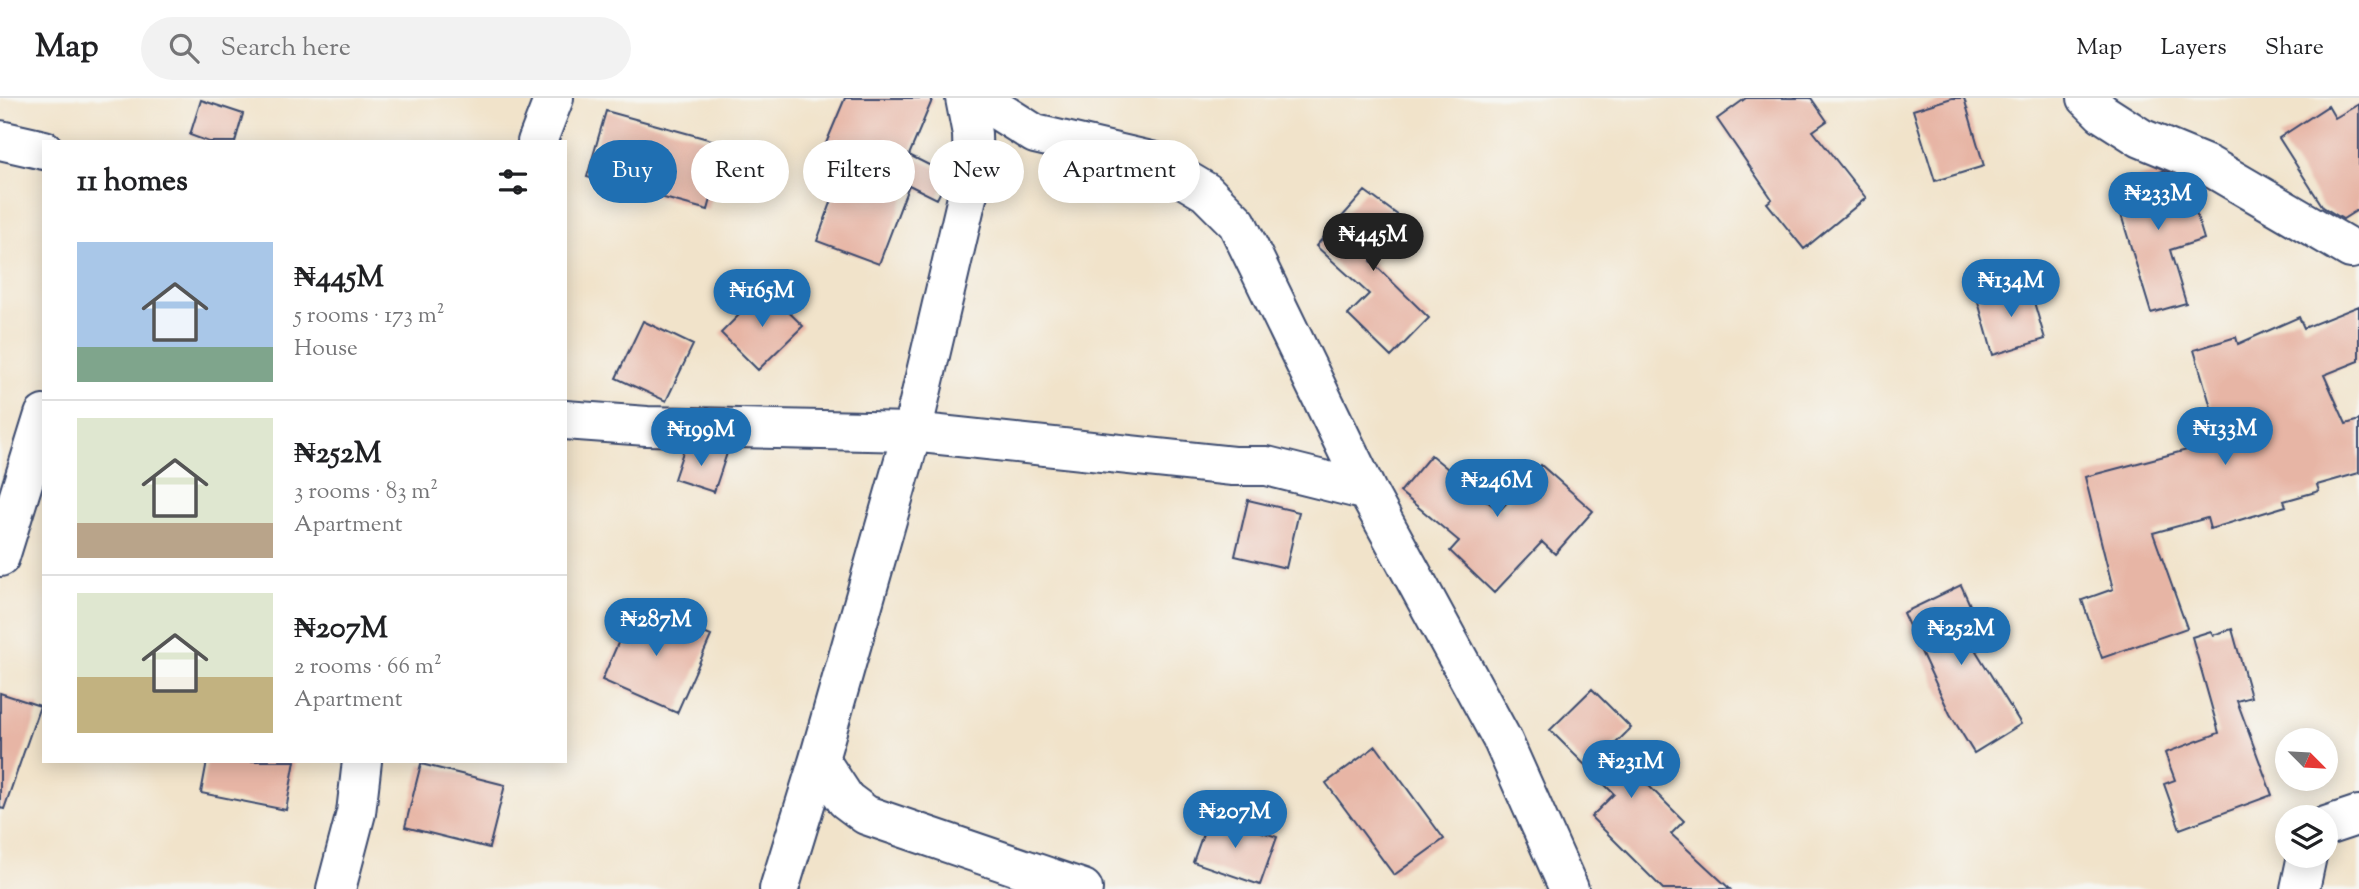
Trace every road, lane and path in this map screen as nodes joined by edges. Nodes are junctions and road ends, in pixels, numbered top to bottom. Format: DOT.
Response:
graph roads {
  1 [pos="554,98"];
  2 [pos="965,98"];
  3 [pos="978,98"];
  4 [pos="2087,98"];
  5 [pos="0,139"];
  6 [pos="538,140"];
  7 [pos="42,150"];
  8 [pos="2351,249"];
  9 [pos="567,420"];
  10 [pos="42,421"];
  11 [pos="912,432"];
  12 [pos="1367,491"];
  13 [pos="0,557"];
  14 [pos="819,759"];
  15 [pos="362,763"];
  16 [pos="2359,815"];
  17 [pos="2338,823"];
  18 [pos="2304,868"];
  19 [pos="336,889"];
  20 [pos="779,889"];
  21 [pos="1083,889"];
  22 [pos="1569,889"];
  23 [pos="2300,889"];
  1 -- 6 [label="street"];
  2 -- 11 [label="street"];
  3 -- 12 [label="street"];
  4 -- 8 [label="street"];
  5 -- 7 [label="street"];
  9 -- 11 [label="street"];
  10 -- 13 [label="street"];
  11 -- 12 [label="street"];
  11 -- 14 [label="street"];
  12 -- 22 [label="street"];
  14 -- 20 [label="street"];
  14 -- 21 [label="street"];
  15 -- 19 [label="street"];
  16 -- 17 [label="street"];
  18 -- 23 [label="street"];
}
